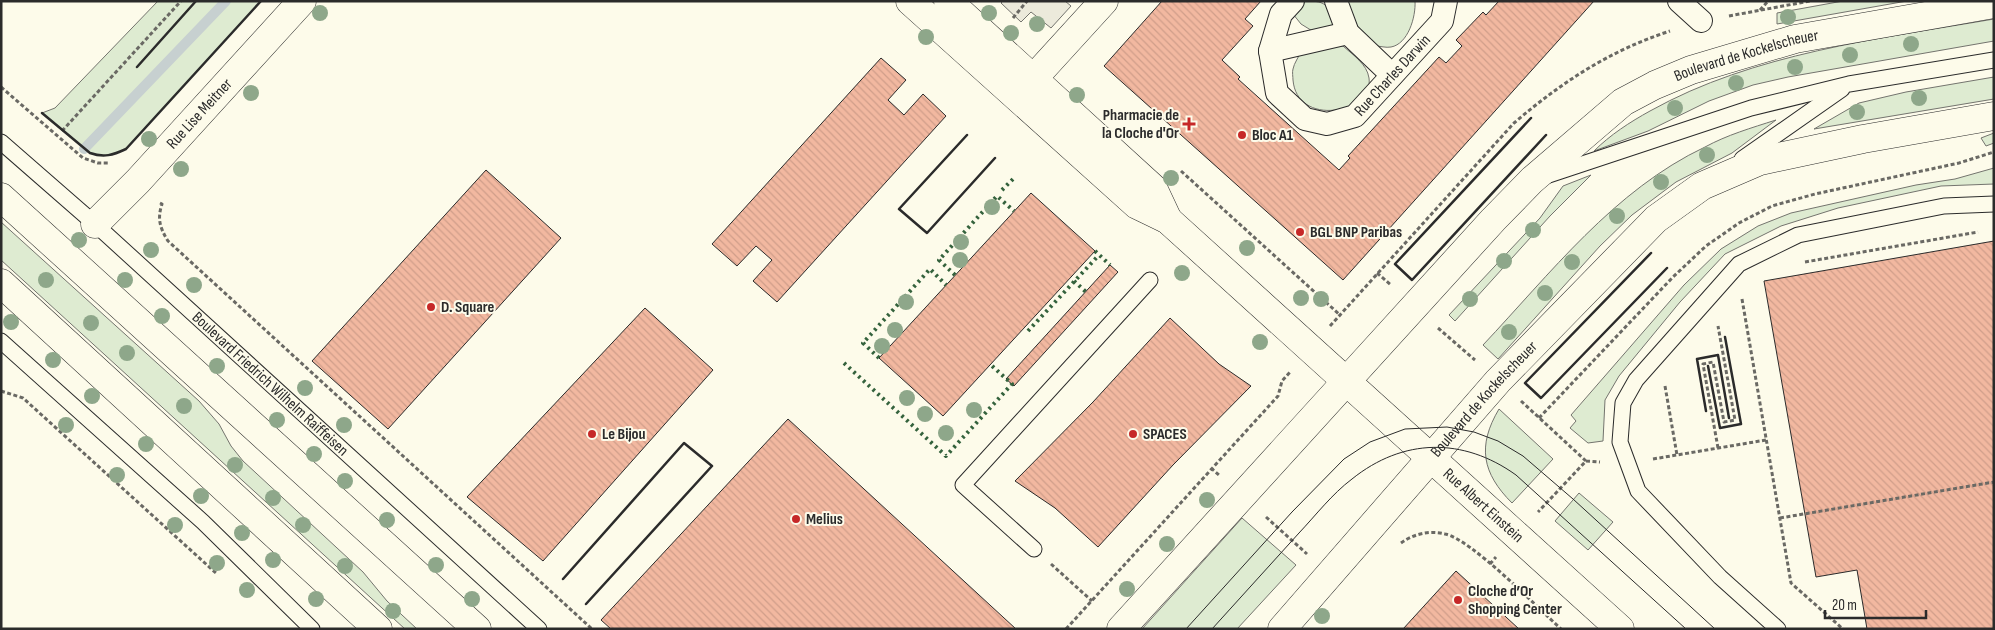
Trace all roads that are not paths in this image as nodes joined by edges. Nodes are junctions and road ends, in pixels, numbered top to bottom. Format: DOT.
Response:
graph roads {
  1 [pos="302,1"];
  2 [pos="948,1"];
  3 [pos="1104,1"];
  4 [pos="1293,1"];
  5 [pos="1336,1"];
  6 [pos="1446,1"];
  7 [pos="1679,1"];
  8 [pos="913,2"];
  9 [pos="1994,4"];
  10 [pos="1700,21"];
  11 [pos="1348,34"];
  12 [pos="1270,52"];
  13 [pos="1994,60"];
  14 [pos="1392,75"];
  15 [pos="1849,84"];
  16 [pos="1025,88"];
  17 [pos="1994,116"];
  18 [pos="1,142"];
  19 [pos="1532,180"];
  20 [pos="1702,186"];
  21 [pos="1,197"];
  22 [pos="1994,204"];
  23 [pos="95,224"];
  24 [pos="1150,280"];
  25 [pos="1,283"];
  26 [pos="1,342"];
  27 [pos="1347,382"];
  28 [pos="1432,459"];
  29 [pos="1034,549"];
  30 [pos="312,629"];
  31 [pos="378,629"];
  32 [pos="476,629"];
  33 [pos="539,629"];
  34 [pos="1121,629"];
  35 [pos="1282,629"];
  36 [pos="1620,629"];
  37 [pos="1778,629"];
  1 -- 23 [label="main road, Rue Lise Meitner"];
  2 -- 16 [label="main road"];
  3 -- 16 [label="main road"];
  4 -- 12 [label="street, Rue Charles Darwin"];
  5 -- 11 [label="street"];
  6 -- 14 [label="street, Rue Charles Darwin"];
  7 -- 10 [label="street"];
  8 -- 16 [label="main road"];
  9 -- 19 [label="main road, Boulevard de Kockelscheuer"];
  11 -- 12 [label="street"];
  11 -- 14 [label="street"];
  12 -- 14 [label="street, Rue Charles Darwin"];
  13 -- 15 [label="lane, Boulevard de Kockelscheuer"];
  15 -- 19 [label="lane, Boulevard de Kockelscheuer"];
  15 -- 20 [label="lane, Boulevard de Kockelscheuer"];
  16 -- 27 [label="main road"];
  17 -- 20 [label="main road, Boulevard de Kockelscheuer"];
  18 -- 23 [label="lane, Boulevard Friedrich Wilhelm Raiffeisen"];
  19 -- 27 [label="main road, Boulevard de Kockelscheuer"];
  20 -- 28 [label="main road, Boulevard de Kockelscheuer"];
  21 -- 32 [label="main road"];
  22 -- 37 [label="lane"];
  23 -- 33 [label="lane, Boulevard Friedrich Wilhelm Raiffeisen"];
  24 -- 29 [label="lane"];
  25 -- 31 [label="main road"];
  26 -- 30 [label="lane"];
  27 -- 28 [label="main road, Rue Albert Einstein"];
  27 -- 34 [label="main road, Boulevard de Kockelscheuer"];
  28 -- 35 [label="main road, Boulevard de Kockelscheuer"];
  28 -- 36 [label="main road, Rue Albert Einstein"];
}
